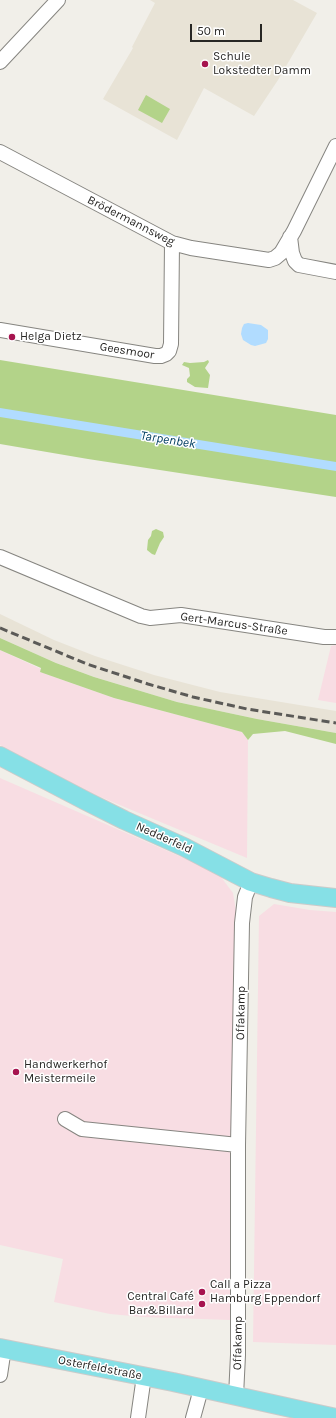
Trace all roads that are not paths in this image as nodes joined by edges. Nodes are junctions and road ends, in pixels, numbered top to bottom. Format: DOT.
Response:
graph roads {
  1 [pos="58,0"];
  2 [pos="0,62"];
  3 [pos="336,146"];
  4 [pos="0,152"];
  5 [pos="290,238"];
  6 [pos="172,243"];
  7 [pos="336,272"];
  8 [pos="0,330"];
  9 [pos="0,557"];
  10 [pos="336,637"];
  11 [pos="0,756"];
  12 [pos="251,882"];
  13 [pos="336,898"];
  14 [pos="65,1119"];
  15 [pos="238,1145"];
  16 [pos="2,1348"];
  17 [pos="0,1375"];
  18 [pos="144,1376"];
  19 [pos="201,1388"];
  20 [pos="236,1396"];
  21 [pos="138,1418"];
  22 [pos="193,1418"];
  23 [pos="336,1418"];
  1 -- 2 [label="street"];
  3 -- 5 [label="street, Brödermannsweg"];
  4 -- 6 [label="street, Brödermannsweg"];
  5 -- 6 [label="street, Brödermannsweg"];
  5 -- 7 [label="street"];
  6 -- 8 [label="street, Geesmoor"];
  9 -- 10 [label="street, Gert-Marcus-Straße"];
  11 -- 12 [label="main road, Nedderfeld"];
  12 -- 13 [label="main road, Nedderfeld"];
  12 -- 15 [label="street, Offakamp"];
  14 -- 15 [label="street"];
  15 -- 20 [label="street, Offakamp"];
  16 -- 17 [label="street"];
  16 -- 18 [label="main road, Osterfeldstraße"];
  18 -- 19 [label="main road, Osterfeldstraße"];
  18 -- 21 [label="street"];
  19 -- 20 [label="main road, Osterfeldstraße"];
  19 -- 22 [label="street"];
  20 -- 23 [label="main road, Osterfeldstraße"];
}
